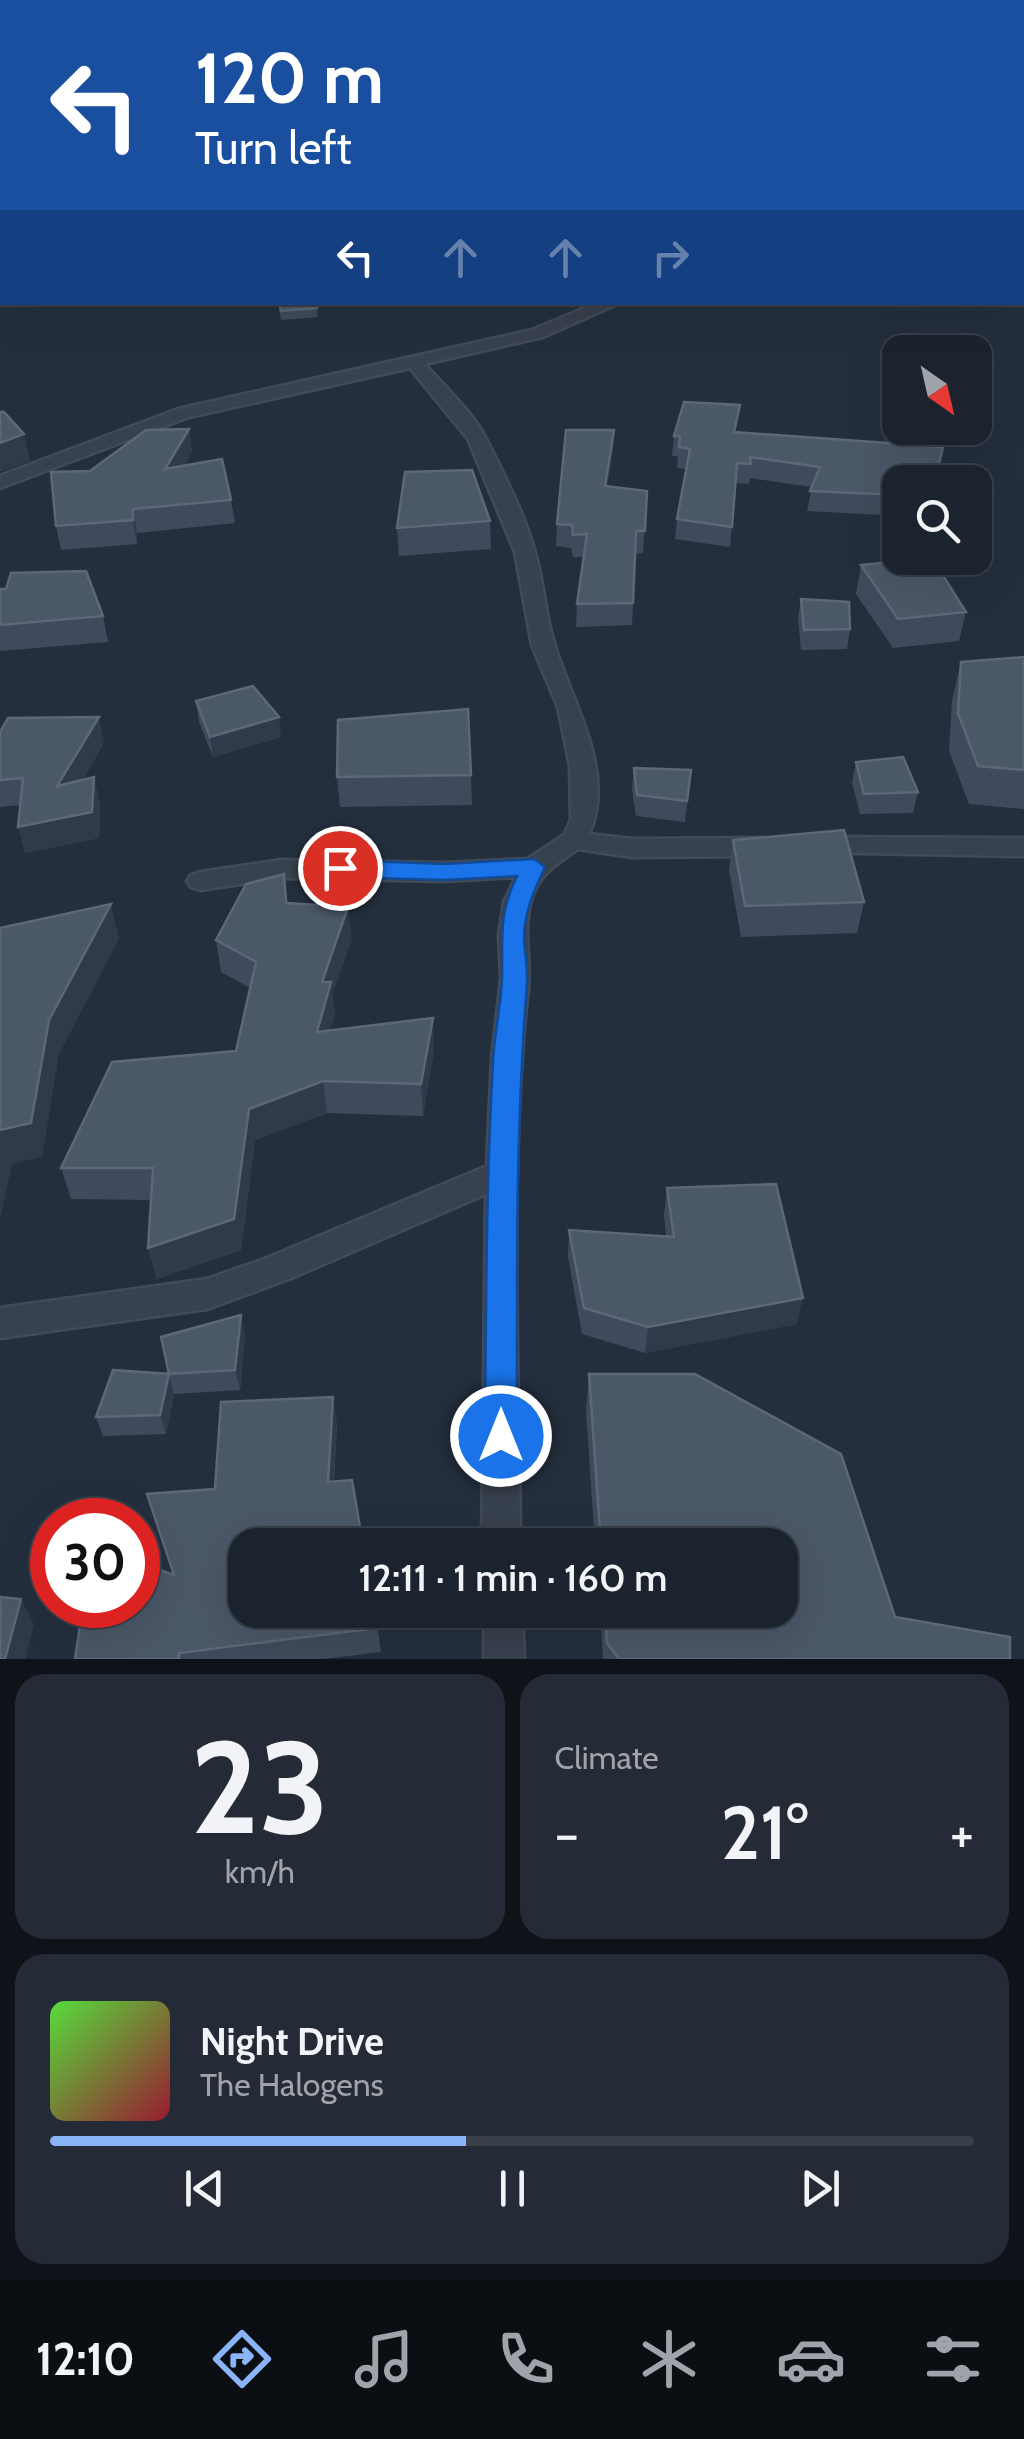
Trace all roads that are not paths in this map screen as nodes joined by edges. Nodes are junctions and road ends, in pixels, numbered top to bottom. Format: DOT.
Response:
graph roads {
  1 [pos="607,305"];
  2 [pos="413,361"];
  3 [pos="0,482"];
  4 [pos="574,840"];
  5 [pos="1024,846"];
  6 [pos="534,867"];
  7 [pos="200,881"];
  8 [pos="502,1173"];
  9 [pos="0,1323"];
  10 [pos="502,1528"];
  11 [pos="503,1628"];
  12 [pos="504,1659"];
  1 -- 2 [label="street"];
  2 -- 3 [label="street"];
  2 -- 4 [label="street"];
  4 -- 5 [label="street"];
  4 -- 6 [label="street"];
  6 -- 7 [label="street"];
  6 -- 8 [label="street"];
  8 -- 9 [label="street"];
  8 -- 10 [label="street"];
  11 -- 12 [label="street"];
}
